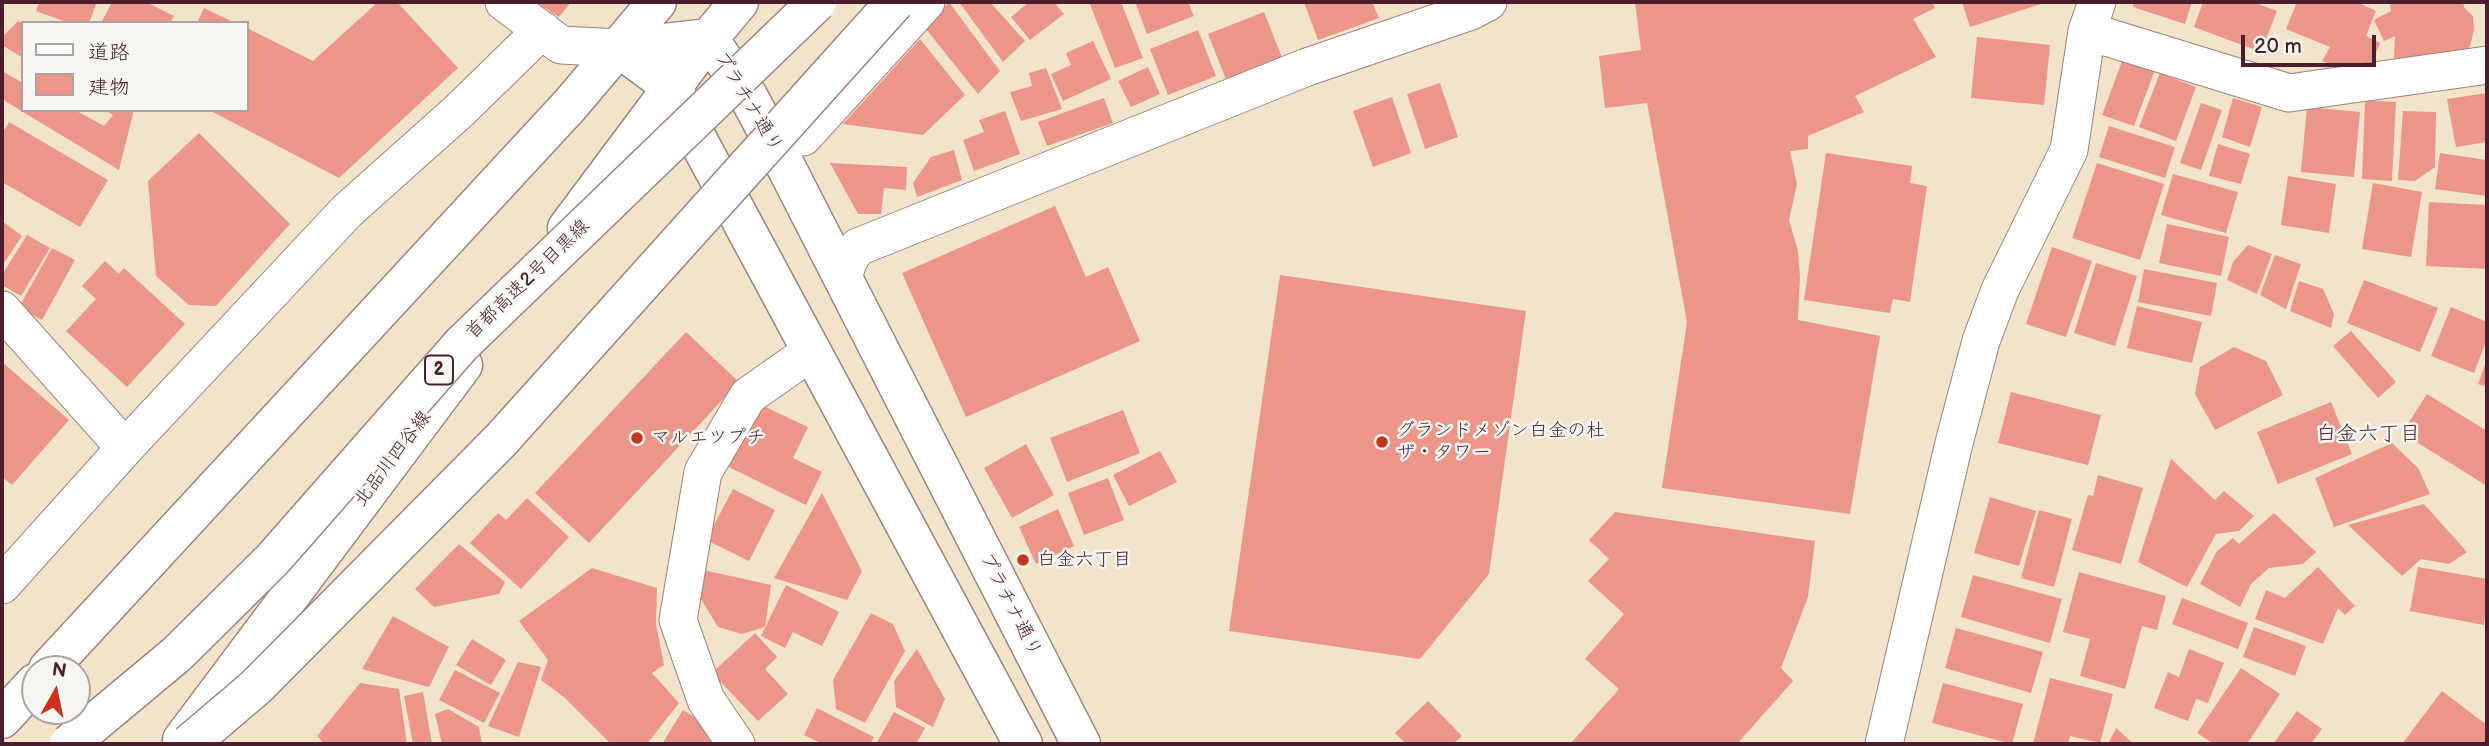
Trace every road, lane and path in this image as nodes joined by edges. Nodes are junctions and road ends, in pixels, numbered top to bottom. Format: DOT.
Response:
graph roads {
  1 [pos="504,2"];
  2 [pos="657,2"];
  3 [pos="739,2"];
  4 [pos="817,2"];
  5 [pos="895,2"];
  6 [pos="926,2"];
  7 [pos="1488,2"];
  8 [pos="2092,16"];
  9 [pos="542,30"];
  10 [pos="709,38"];
  11 [pos="619,48"];
  12 [pos="2487,65"];
  13 [pos="673,88"];
  14 [pos="803,137"];
  15 [pos="844,280"];
  16 [pos="2,310"];
  17 [pos="811,351"];
  18 [pos="125,448"];
  19 [pos="2,585"];
  20 [pos="61,655"];
  21 [pos="21,698"];
  22 [pos="2,719"];
  23 [pos="69,744"];
  24 [pos="179,744"];
  25 [pos="189,744"];
  26 [pos="736,744"];
  27 [pos="1023,744"];
  28 [pos="1081,744"];
  29 [pos="1884,744"];
  1 -- 9 [label="street"];
  2 -- 11 [label="main road"];
  3 -- 10 [label="main road, 北品川四谷線"];
  4 -- 23 [label="main road, 首都高速2号目黒線 / 2, bridge"];
  5 -- 25 [label="main road, bridge"];
  6 -- 14 [label="street"];
  7 -- 15 [label="street"];
  8 -- 12 [label="street"];
  8 -- 29 [label="street"];
  9 -- 11 [label="street"];
  9 -- 18 [label="street"];
  10 -- 11 [label="main road, プラチナ通り"];
  10 -- 13 [label="main road, 北品川四谷線"];
  10 -- 15 [label="main road, プラチナ通り"];
  11 -- 13 [label="main road"];
  11 -- 20 [label="main road"];
  13 -- 17 [label="main road"];
  13 -- 24 [label="main road, 北品川四谷線"];
  15 -- 28 [label="main road, プラチナ通り"];
  16 -- 18 [label="street"];
  17 -- 26 [label="street"];
  17 -- 27 [label="main road"];
  18 -- 19 [label="street"];
  21 -- 22 [label="main road"];
}
